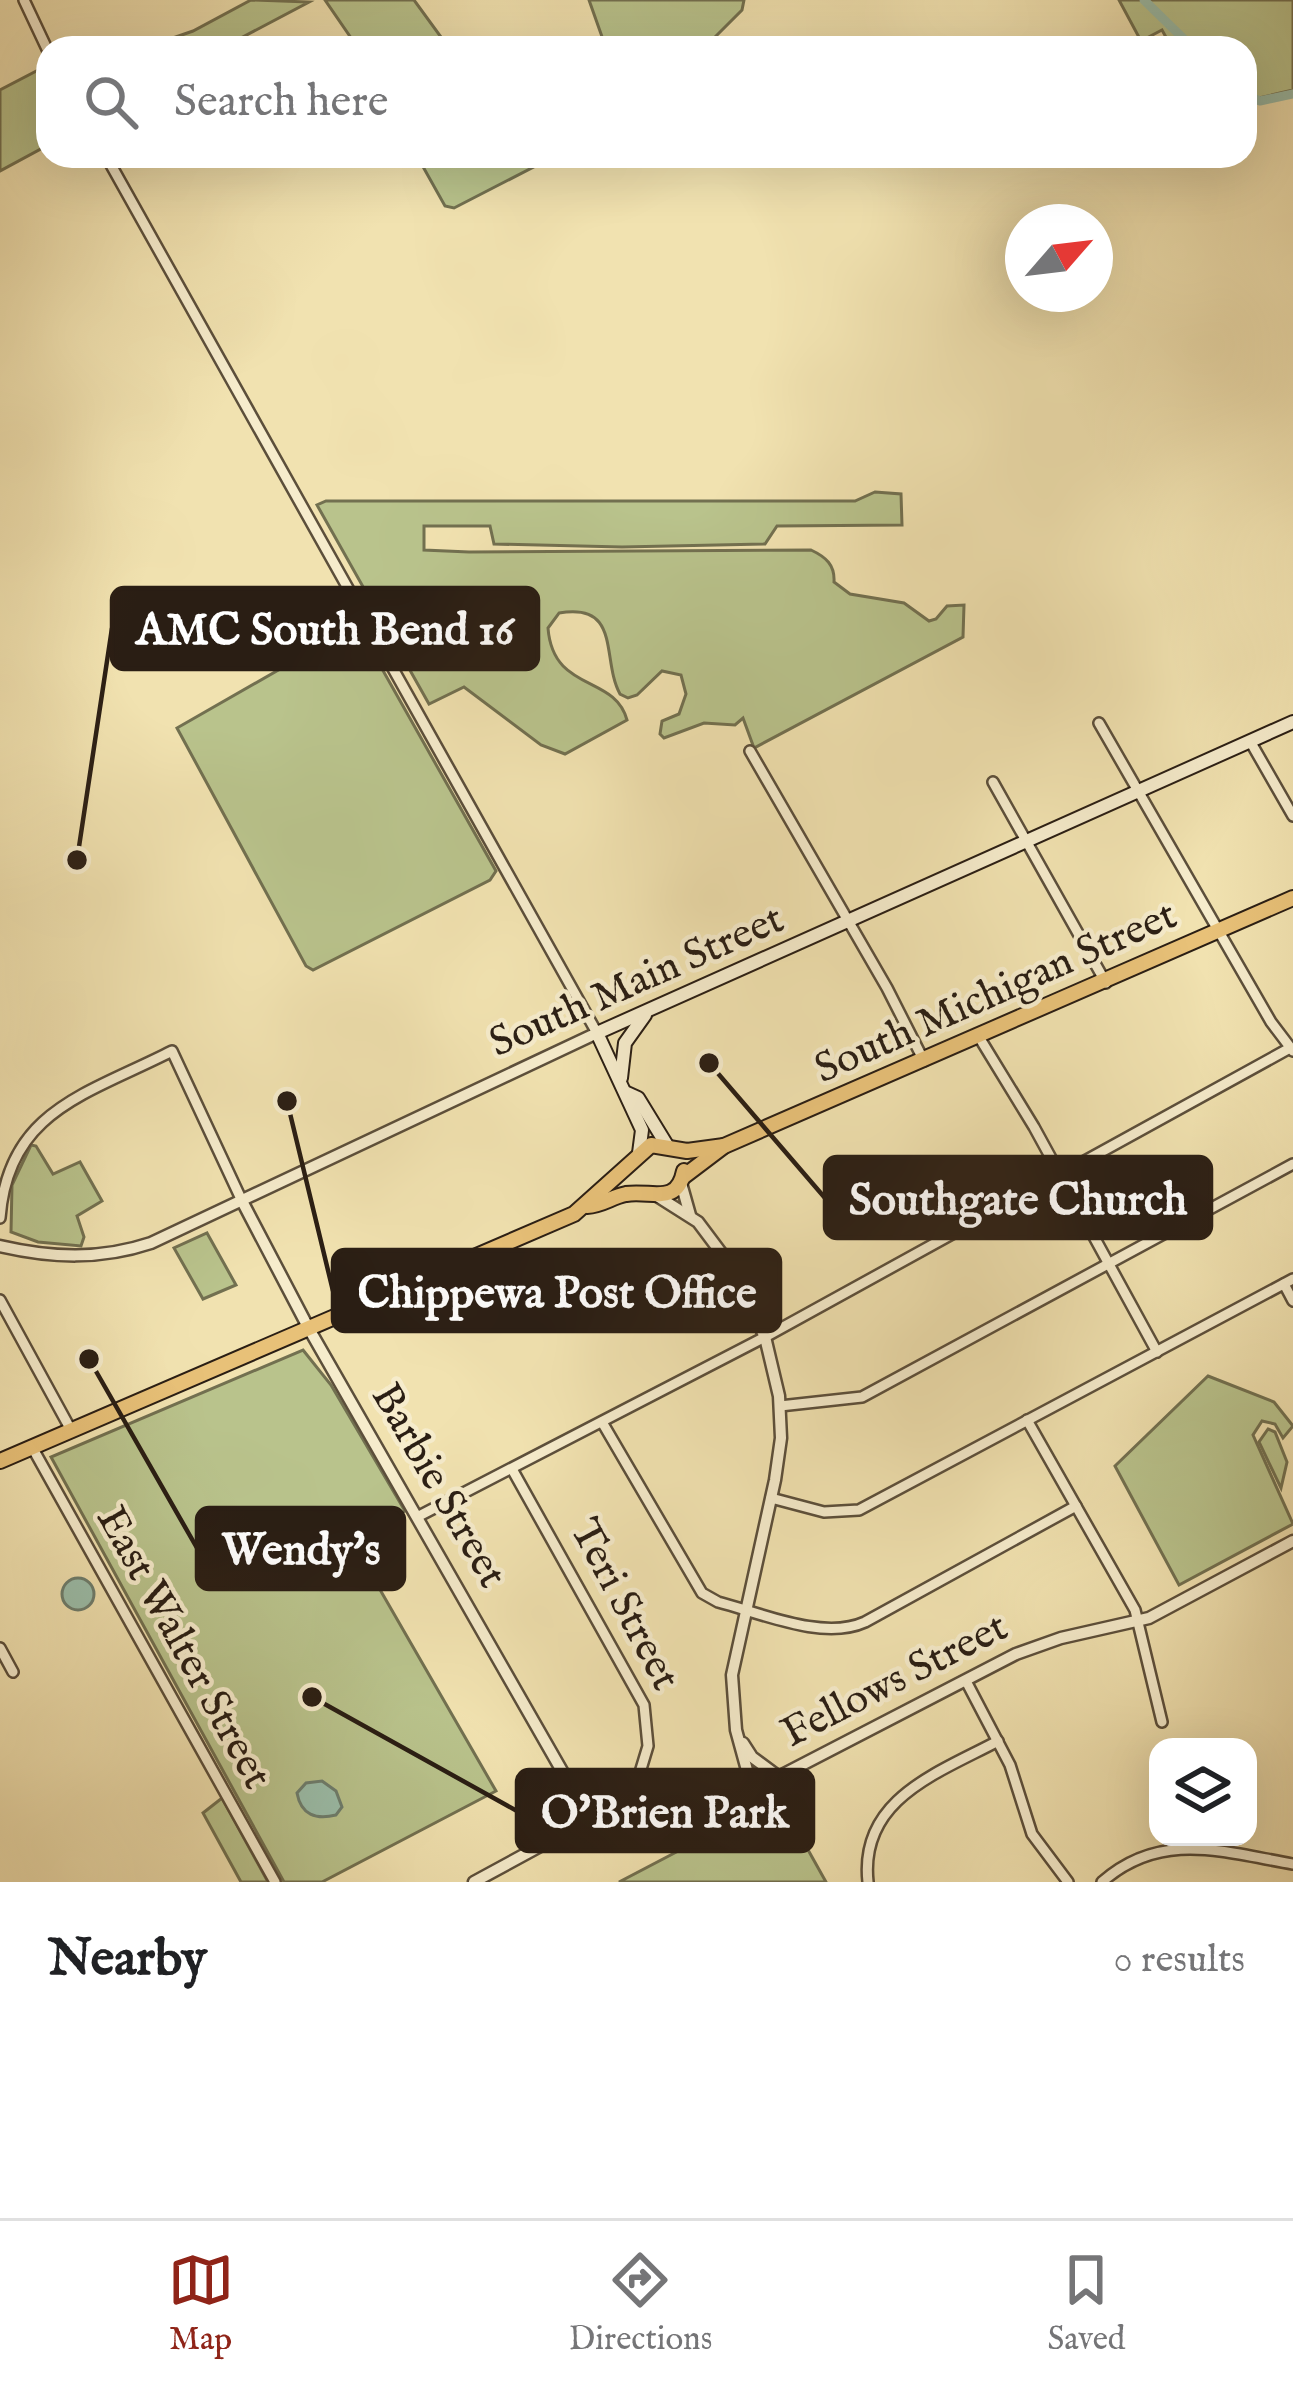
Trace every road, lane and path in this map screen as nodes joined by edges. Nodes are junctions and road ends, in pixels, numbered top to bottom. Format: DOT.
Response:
graph roads {
  1 [pos="24,0"];
  2 [pos="41,36"];
  3 [pos="113,168"];
  4 [pos="1293,722"];
  5 [pos="1099,723"];
  6 [pos="1250,741"];
  7 [pos="750,751"];
  8 [pos="993,782"];
  9 [pos="1138,792"];
  10 [pos="1293,816"];
  11 [pos="1028,842"];
  12 [pos="1293,898"];
  13 [pos="848,923"];
  14 [pos="1220,932"];
  15 [pos="1106,982"];
  16 [pos="649,1009"];
  17 [pos="597,1033"];
  18 [pos="979,1037"];
  19 [pos="1292,1050"];
  20 [pos="924,1061"];
  21 [pos="624,1086"];
  22 [pos="724,1146"];
  23 [pos="671,1149"];
  24 [pos="637,1155"];
  25 [pos="1293,1164"];
  26 [pos="1060,1174"];
  27 [pos="682,1180"];
  28 [pos="652,1195"];
  29 [pos="242,1201"];
  30 [pos="587,1206"];
  31 [pos="690,1215"];
  32 [pos="0,1218"];
  33 [pos="0,1246"];
  34 [pos="1108,1263"];
  35 [pos="1288,1281"];
  36 [pos="1293,1301"];
  37 [pos="2,1307"];
  38 [pos="308,1327"];
  39 [pos="765,1337"];
  40 [pos="1157,1352"];
  41 [pos="780,1406"];
  42 [pos="1027,1420"];
  43 [pos="602,1422"];
  44 [pos="71,1430"];
  45 [pos="32,1447"];
  46 [pos="0,1461"];
  47 [pos="512,1469"];
  48 [pos="771,1498"];
  49 [pos="1076,1506"];
  50 [pos="418,1516"];
  51 [pos="1293,1541"];
  52 [pos="745,1609"];
  53 [pos="1138,1622"];
  54 [pos="0,1648"];
  55 [pos="13,1672"];
  56 [pos="966,1681"];
  57 [pos="1162,1722"];
  58 [pos="736,1730"];
  59 [pos="998,1741"];
  60 [pos="779,1777"];
  61 [pos="638,1779"];
  62 [pos="753,1792"];
  63 [pos="590,1820"];
  64 [pos="1293,1864"];
  65 [pos="275,1882"];
  66 [pos="475,1882"];
  67 [pos="868,1882"];
  68 [pos="1068,1882"];
  69 [pos="1102,1882"];
  1 -- 2 [label="street"];
  3 -- 17 [label="street"];
  4 -- 6 [label="main road, South Main Street"];
  5 -- 9 [label="street"];
  6 -- 9 [label="main road, South Main Street"];
  6 -- 10 [label="street"];
  7 -- 13 [label="street"];
  8 -- 11 [label="street"];
  9 -- 11 [label="main road, South Main Street"];
  9 -- 14 [label="street"];
  11 -- 13 [label="main road, South Main Street"];
  11 -- 15 [label="street"];
  12 -- 14 [label="main road, South Michigan Street"];
  13 -- 16 [label="main road, South Main Street"];
  13 -- 20 [label="street"];
  14 -- 15 [label="main road, South Michigan Street"];
  14 -- 19 [label="street"];
  15 -- 18 [label="main road, South Michigan Street"];
  16 -- 17 [label="main road, South Main Street"];
  16 -- 21 [label="main road"];
  17 -- 21 [label="main road"];
  17 -- 29 [label="street, South Main Street"];
  18 -- 20 [label="main road, South Michigan Street"];
  18 -- 26 [label="street"];
  19 -- 26 [label="street"];
  20 -- 22 [label="main road, South Michigan Street"];
  21 -- 23 [label="main road"];
  21 -- 24 [label="main road"];
  22 -- 23 [label="main road, South Michigan Street"];
  22 -- 27 [label="main road, South Michigan Street"];
  23 -- 24 [label="main road"];
  23 -- 27 [label="main road"];
  24 -- 28 [label="main road"];
  24 -- 30 [label="main road"];
  25 -- 34 [label="street"];
  26 -- 34 [label="street"];
  26 -- 39 [label="street"];
  27 -- 28 [label="main road"];
  27 -- 31 [label="street"];
  28 -- 30 [label="main road"];
  28 -- 31 [label="street"];
  29 -- 32 [label="street, Barbie Street"];
  29 -- 33 [label="street, South Main Street"];
  29 -- 38 [label="street, Barbie Street"];
  30 -- 38 [label="main road"];
  31 -- 39 [label="street"];
  34 -- 40 [label="street"];
  34 -- 41 [label="street"];
  35 -- 36 [label="street"];
  35 -- 40 [label="street"];
  37 -- 44 [label="street"];
  38 -- 44 [label="main road"];
  38 -- 50 [label="street, Barbie Street"];
  39 -- 41 [label="street"];
  39 -- 43 [label="street"];
  40 -- 42 [label="street"];
  41 -- 48 [label="street"];
  42 -- 48 [label="street"];
  42 -- 49 [label="street"];
  43 -- 47 [label="street"];
  43 -- 52 [label="street"];
  44 -- 45 [label="main road"];
  45 -- 46 [label="main road"];
  45 -- 65 [label="street, East Walter Street"];
  47 -- 50 [label="street"];
  47 -- 61 [label="street, Teri Street"];
  48 -- 52 [label="street"];
  49 -- 52 [label="street"];
  49 -- 53 [label="street"];
  50 -- 63 [label="street, Barbie Street"];
  51 -- 53 [label="street, Fellows Street"];
  52 -- 58 [label="street"];
  53 -- 56 [label="street, Fellows Street"];
  53 -- 57 [label="street"];
  54 -- 55 [label="street"];
  56 -- 59 [label="street"];
  56 -- 60 [label="street, Fellows Street"];
  58 -- 60 [label="street"];
  58 -- 62 [label="street"];
  59 -- 67 [label="street"];
  59 -- 68 [label="street"];
  60 -- 62 [label="street, Fellows Street"];
  61 -- 62 [label="street, Fellows Street"];
  61 -- 63 [label="street"];
  63 -- 66 [label="street"];
  64 -- 69 [label="street"];
}
